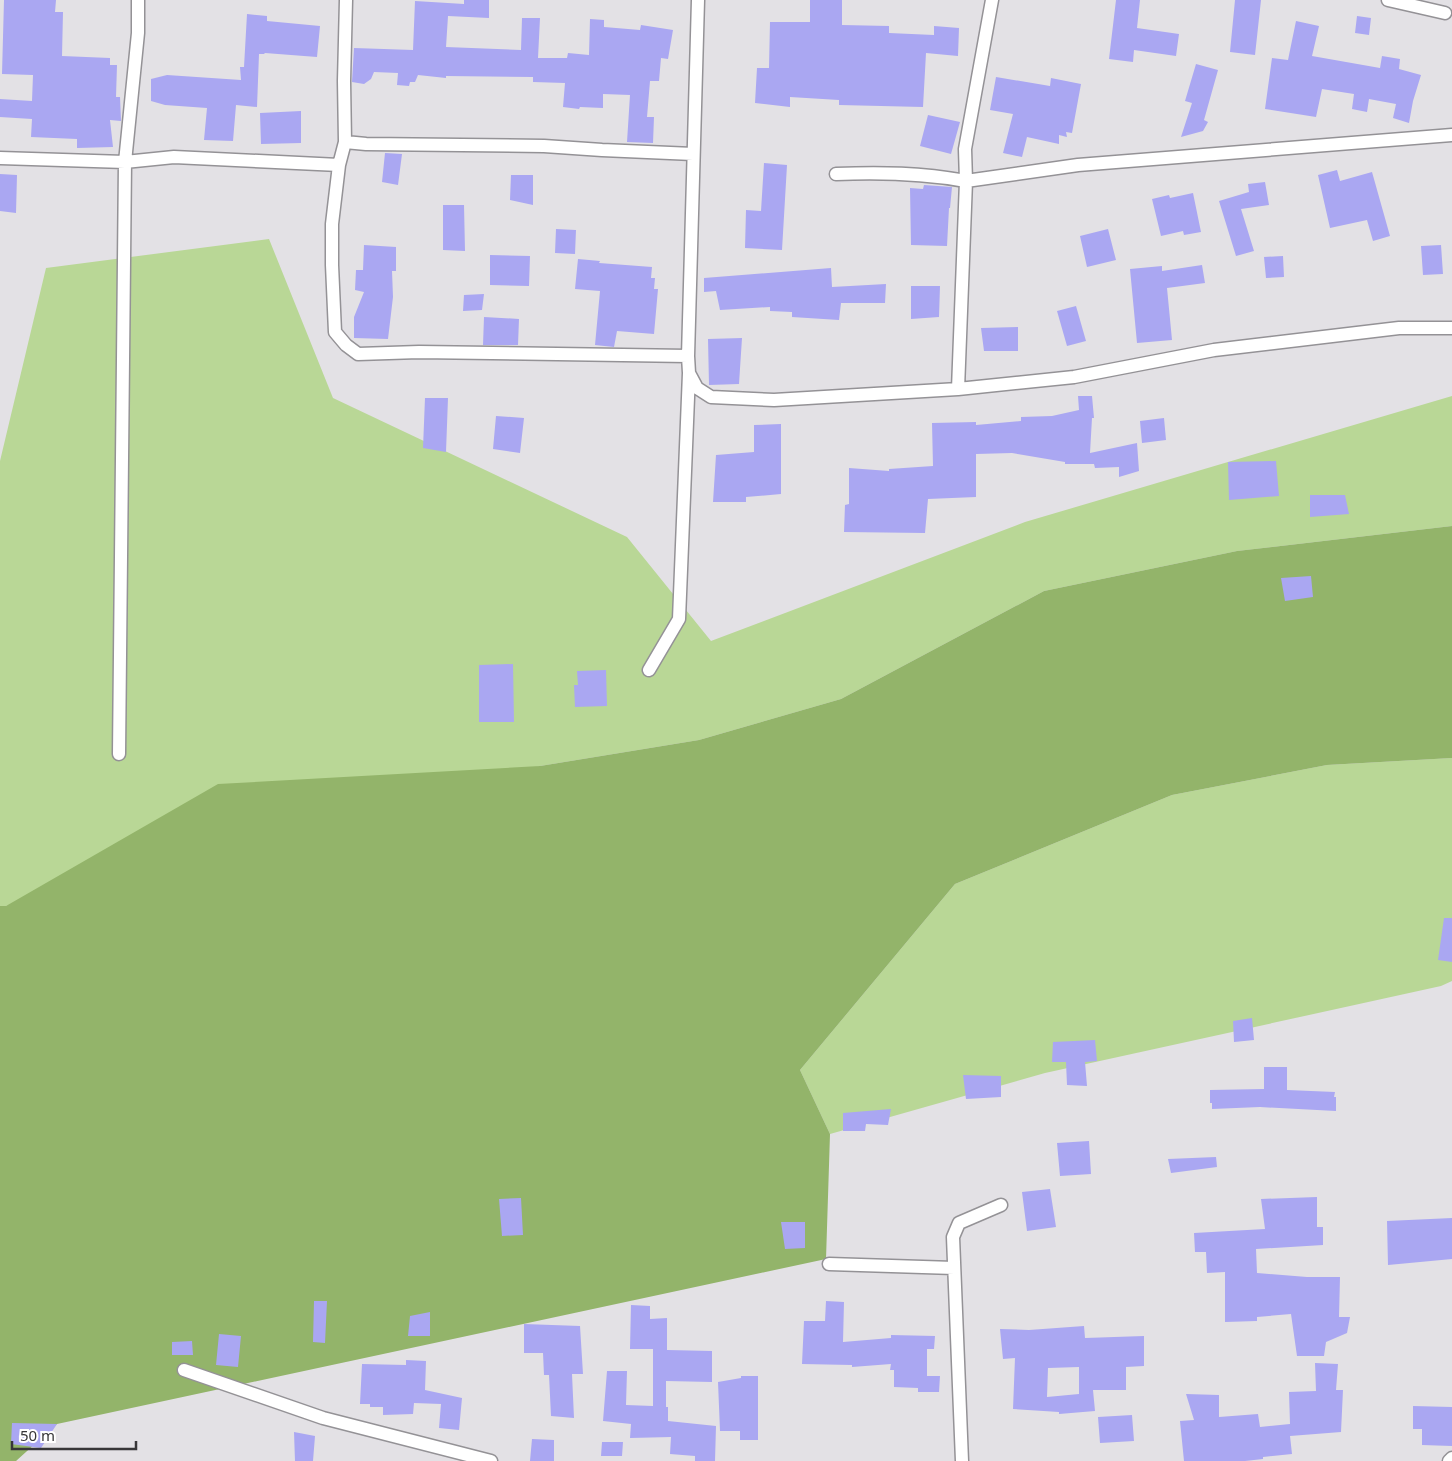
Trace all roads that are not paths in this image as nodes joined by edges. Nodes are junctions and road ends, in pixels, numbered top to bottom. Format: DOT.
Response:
graph roads {
  1 [pos="138,0"];
  2 [pos="346,0"];
  3 [pos="698,0"];
  4 [pos="992,0"];
  5 [pos="1388,0"];
  6 [pos="1445,14"];
  7 [pos="1452,135"];
  8 [pos="345,142"];
  9 [pos="693,154"];
  10 [pos="0,158"];
  11 [pos="125,162"];
  12 [pos="339,165"];
  13 [pos="836,174"];
  14 [pos="966,181"];
  15 [pos="1452,328"];
  16 [pos="688,356"];
  17 [pos="689,373"];
  18 [pos="958,389"];
  19 [pos="649,670"];
  20 [pos="119,754"];
  21 [pos="1001,1205"];
  22 [pos="829,1264"];
  23 [pos="954,1268"];
  24 [pos="184,1370"];
  25 [pos="1452,1458"];
  26 [pos="491,1461"];
  27 [pos="962,1461"];
  28 [pos="1449,1461"];
  1 -- 11 [label="street"];
  2 -- 8 [label="street"];
  3 -- 9 [label="street"];
  4 -- 14 [label="street"];
  5 -- 6 [label="street"];
  7 -- 14 [label="street"];
  8 -- 9 [label="street"];
  8 -- 12 [label="street"];
  9 -- 16 [label="street"];
  10 -- 11 [label="street"];
  11 -- 12 [label="street"];
  11 -- 20 [label="street"];
  12 -- 16 [label="street"];
  13 -- 14 [label="street"];
  14 -- 18 [label="street"];
  15 -- 18 [label="street"];
  16 -- 17 [label="street"];
  17 -- 18 [label="street"];
  17 -- 19 [label="street"];
  21 -- 23 [label="street"];
  22 -- 23 [label="street"];
  23 -- 27 [label="street"];
  24 -- 26 [label="street"];
  25 -- 28 [label="street"];
}
